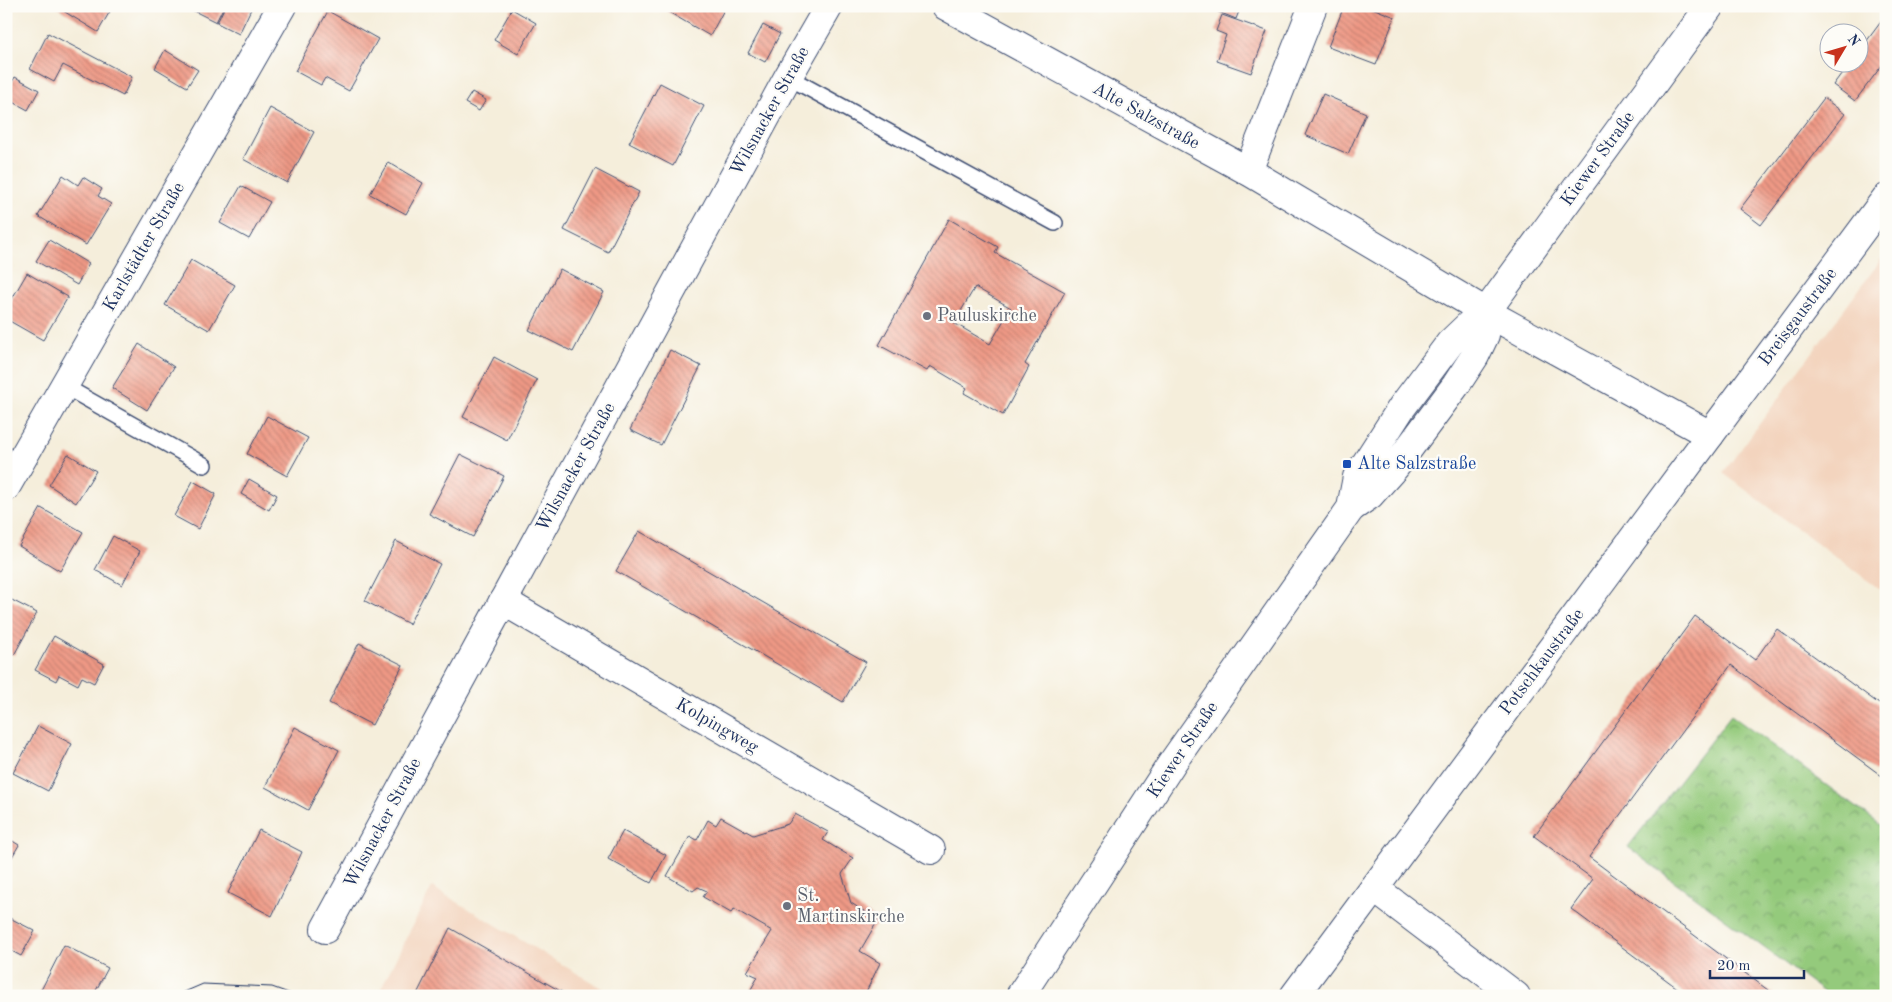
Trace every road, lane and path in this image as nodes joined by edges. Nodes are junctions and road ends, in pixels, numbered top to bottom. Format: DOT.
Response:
graph roads {
  1 [pos="282,6"];
  2 [pos="829,6"];
  3 [pos="946,6"];
  4 [pos="1313,6"];
  5 [pos="1710,6"];
  6 [pos="788,77"];
  7 [pos="1248,171"];
  8 [pos="1886,198"];
  9 [pos="1055,224"];
  10 [pos="1486,312"];
  11 [pos="64,386"];
  12 [pos="1710,435"];
  13 [pos="204,465"];
  14 [pos="6,488"];
  15 [pos="503,601"];
  16 [pos="930,850"];
  17 [pos="1374,888"];
  18 [pos="325,929"];
  19 [pos="1020,996"];
  20 [pos="1294,996"];
  21 [pos="1516,996"];
  1 -- 11 [label="street, Karlstädter Straße"];
  2 -- 6 [label="street, Wilsnacker Straße"];
  3 -- 7 [label="street, Alte Salzstraße"];
  4 -- 7 [label="street"];
  5 -- 10 [label="street, Kiewer Straße"];
  6 -- 9 [label="lane"];
  6 -- 15 [label="street, Wilsnacker Straße"];
  7 -- 10 [label="street, Alte Salzstraße"];
  8 -- 12 [label="street, Breisgaustraße"];
  10 -- 12 [label="street, Alte Salzstraße"];
  10 -- 19 [label="street, Kiewer Straße"];
  11 -- 13 [label="lane"];
  11 -- 14 [label="street, Karlstädter Straße"];
  12 -- 17 [label="street, Potschkaustraße"];
  15 -- 16 [label="street, Kolpingweg"];
  15 -- 18 [label="street, Wilsnacker Straße"];
  17 -- 20 [label="street, Potschkaustraße"];
  17 -- 21 [label="street"];
}
